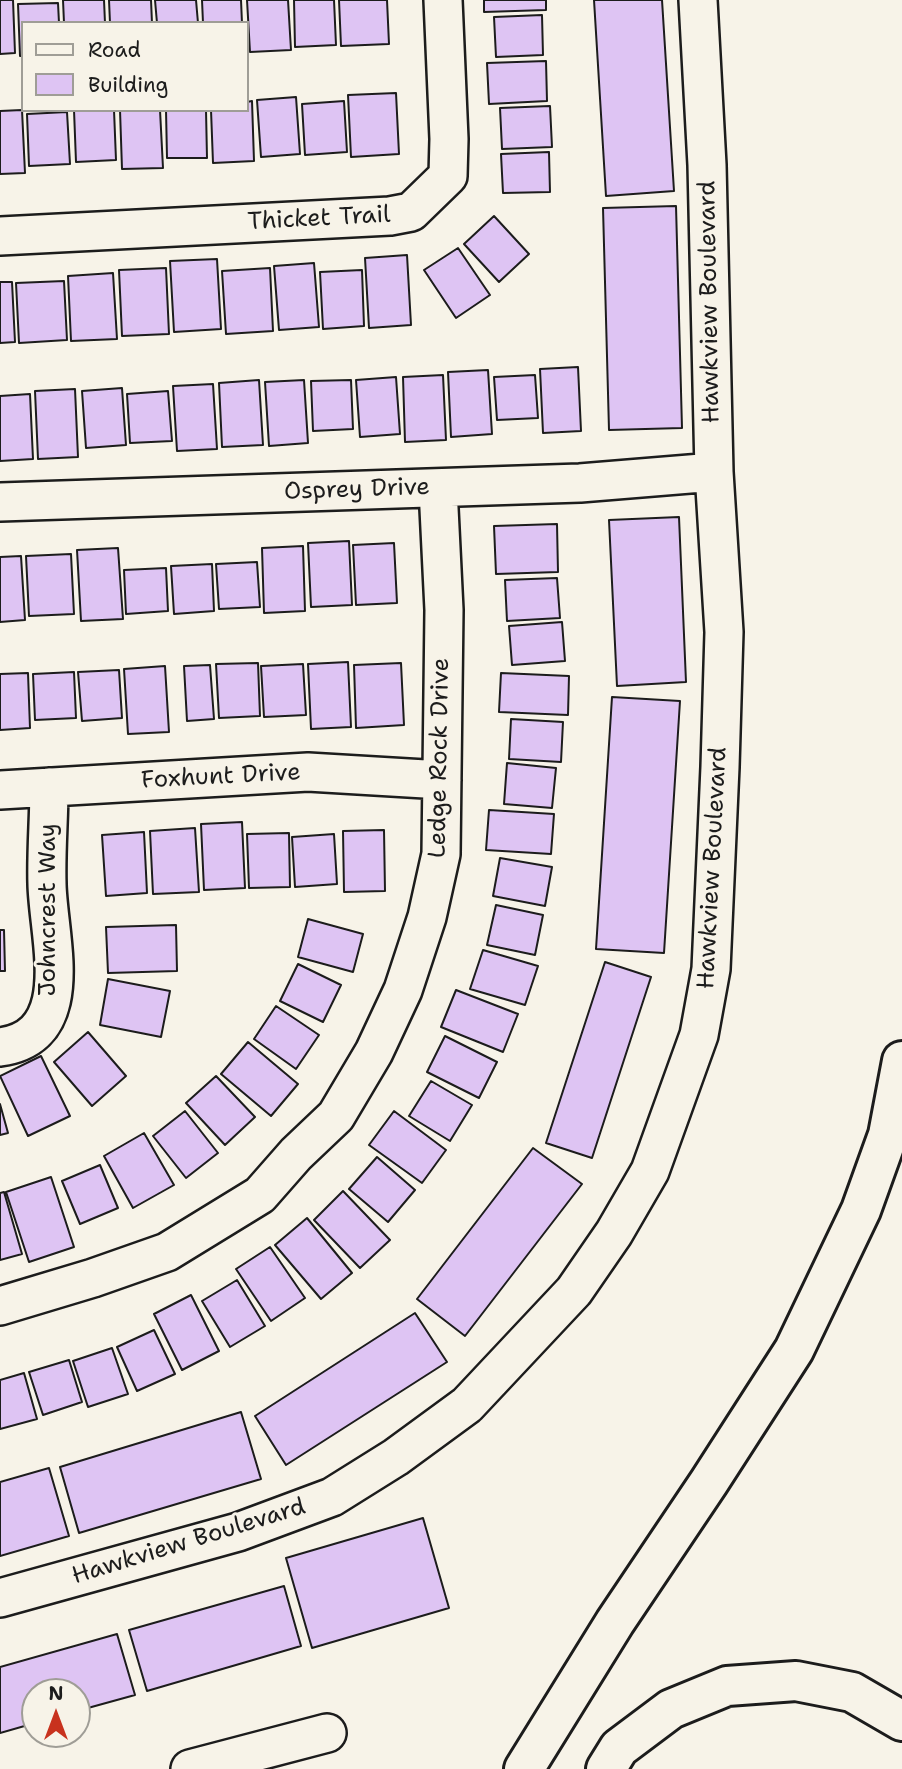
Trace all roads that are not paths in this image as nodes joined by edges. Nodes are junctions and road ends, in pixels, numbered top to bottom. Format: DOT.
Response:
graph roads {
  1 [pos="443,0"];
  2 [pos="698,0"];
  3 [pos="0,236"];
  4 [pos="714,472"];
  5 [pos="438,488"];
  6 [pos="0,502"];
  7 [pos="442,780"];
  8 [pos="49,787"];
  9 [pos="0,790"];
  10 [pos="0,1047"];
  11 [pos="902,1061"];
  12 [pos="0,1306"];
  13 [pos="0,1598"];
  14 [pos="902,1721"];
  15 [pos="327,1733"];
  16 [pos="190,1769"];
  17 [pos="524,1769"];
  18 [pos="607,1769"];
  1 -- 3 [label="street, Thicket Trail"];
  2 -- 4 [label="street, Hawkview Boulevard"];
  4 -- 5 [label="street, Osprey Drive"];
  4 -- 13 [label="street, Hawkview Boulevard"];
  5 -- 6 [label="street, Osprey Drive"];
  5 -- 7 [label="street, Ledge Rock Drive"];
  7 -- 8 [label="street, Foxhunt Drive"];
  7 -- 12 [label="street, Ledge Rock Drive"];
  8 -- 9 [label="street, Foxhunt Drive"];
  8 -- 10 [label="street, Johncrest Way"];
  11 -- 17 [label="highway"];
  14 -- 18 [label="highway"];
  15 -- 16 [label="street"];
}
